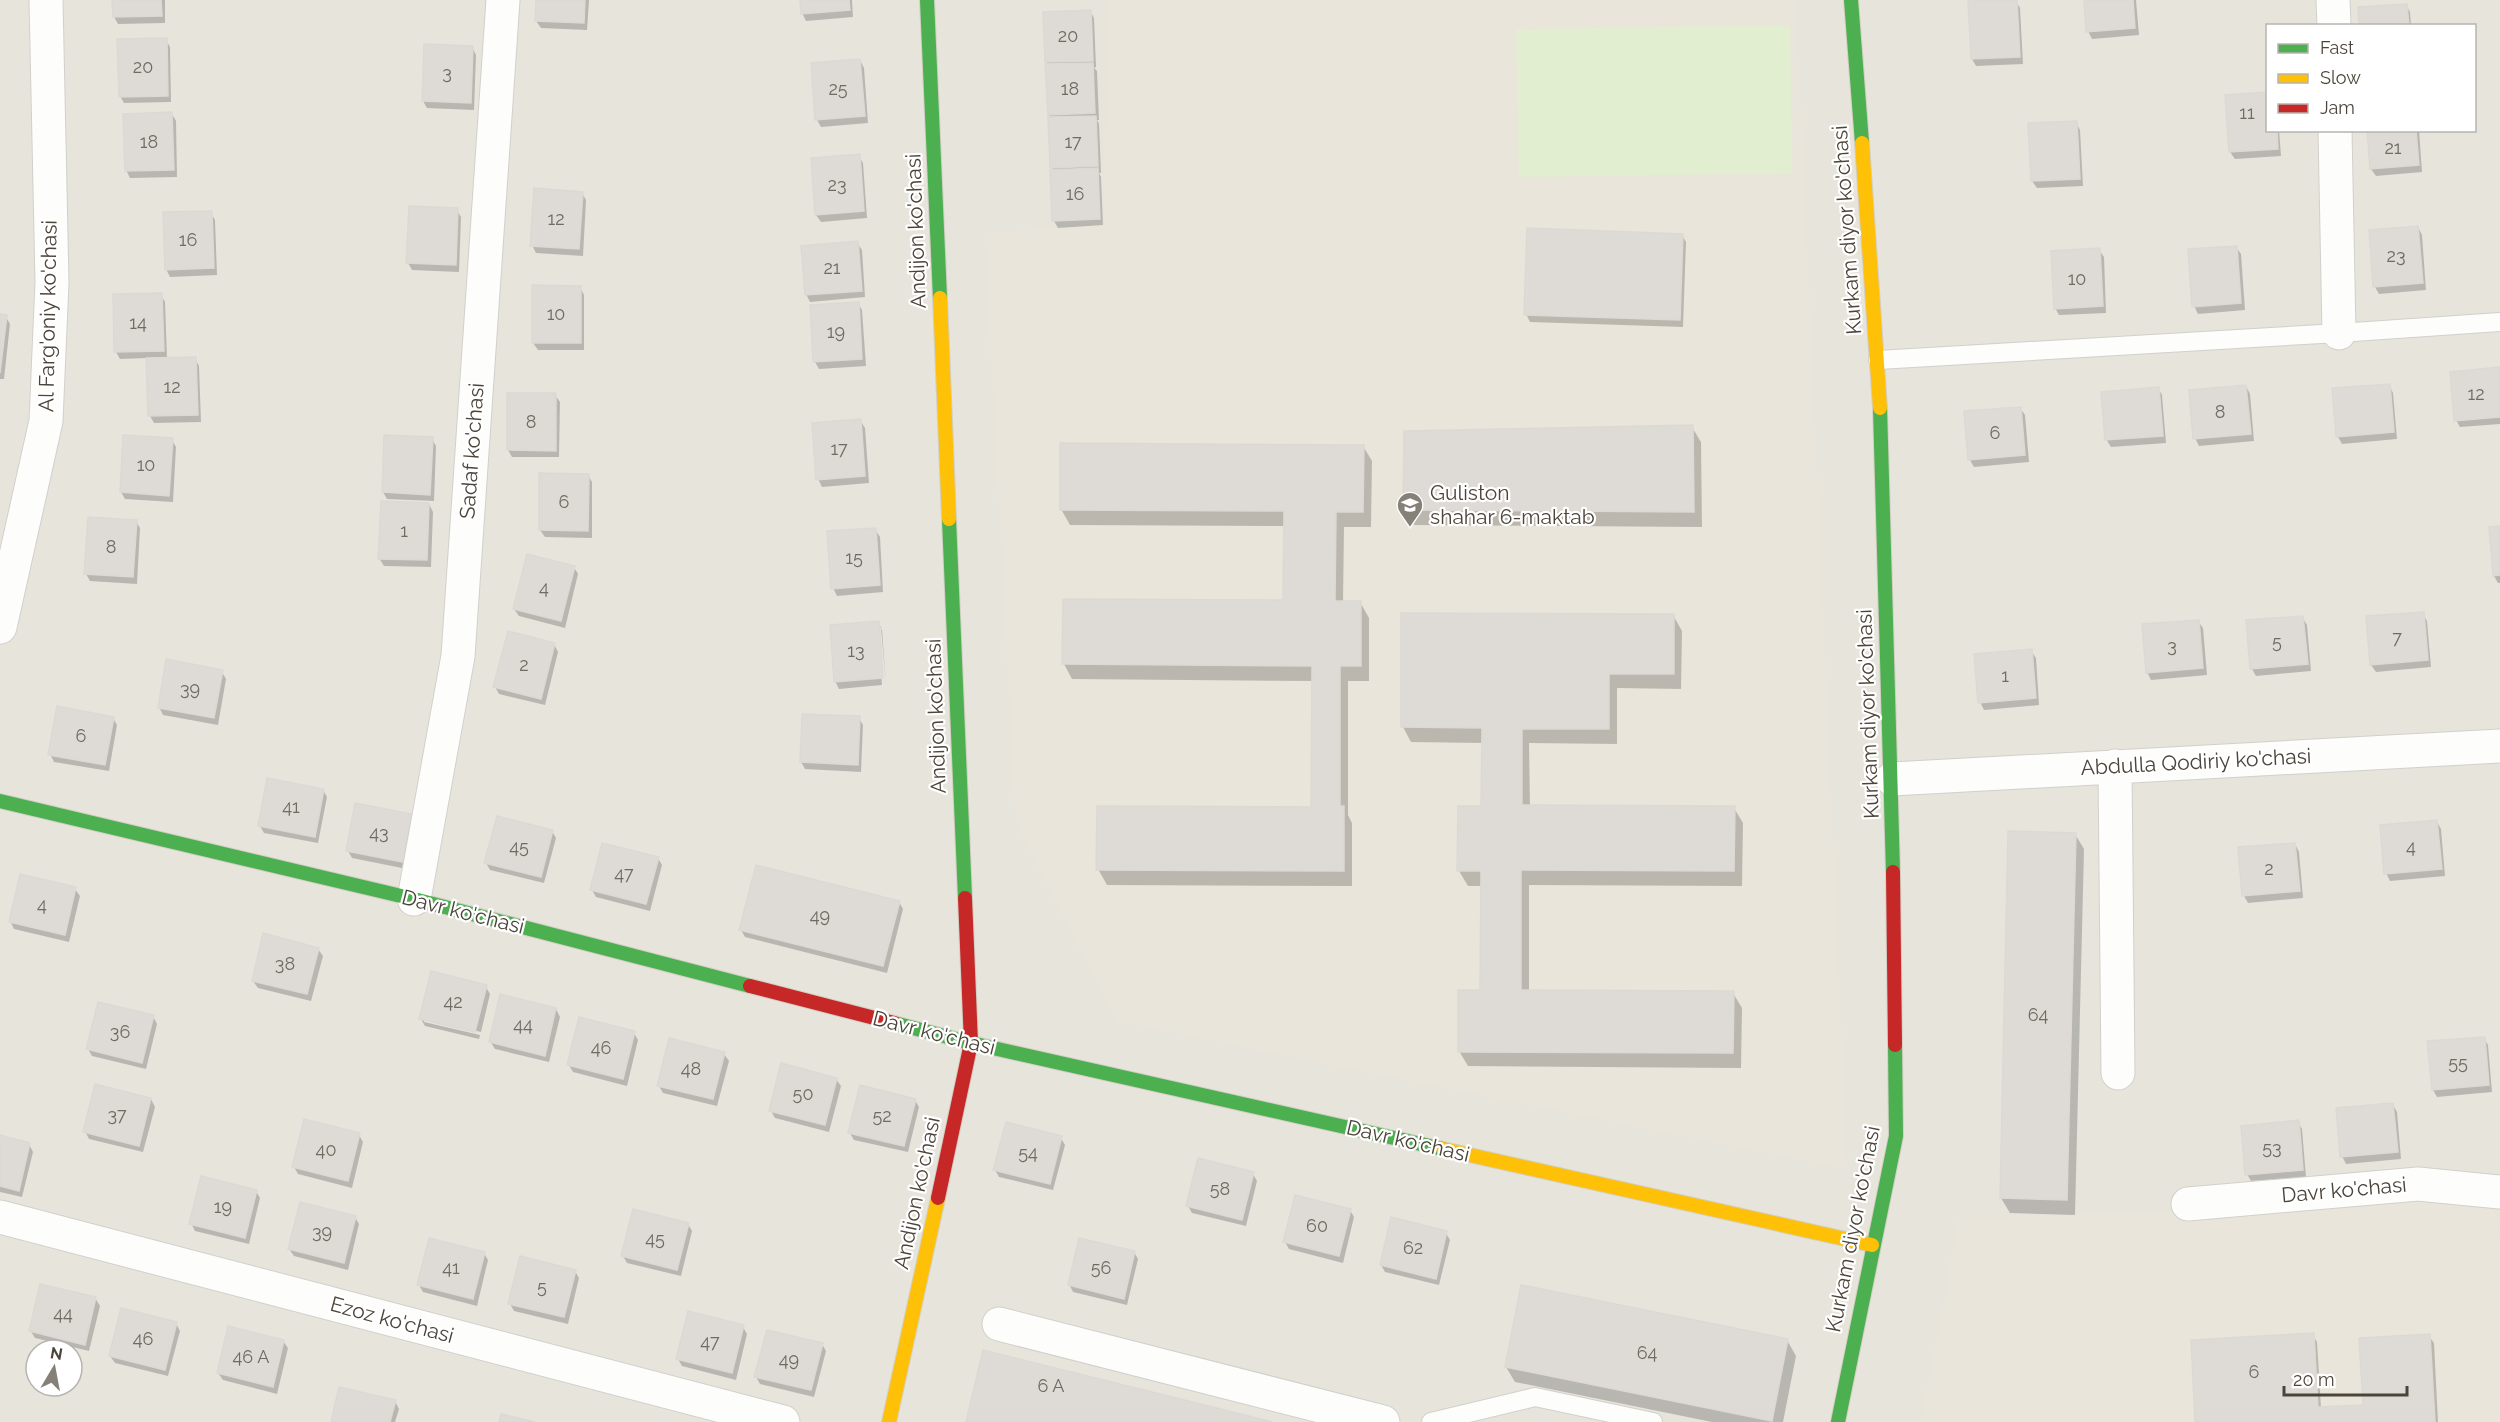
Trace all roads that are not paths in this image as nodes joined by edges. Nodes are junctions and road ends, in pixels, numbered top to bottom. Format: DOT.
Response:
graph roads {
  1 [pos="46,0"];
  2 [pos="503,0"];
  3 [pos="927,0"];
  4 [pos="1851,0"];
  5 [pos="2333,0"];
  6 [pos="2334,24"];
  7 [pos="2335,132"];
  8 [pos="2500,322"];
  9 [pos="2339,333"];
  10 [pos="1878,360"];
  11 [pos="0,627"];
  12 [pos="2500,746"];
  13 [pos="2115,766"];
  14 [pos="1892,779"];
  15 [pos="0,801"];
  16 [pos="414,899"];
  17 [pos="971,1043"];
  18 [pos="2118,1073"];
  19 [pos="2500,1192"];
  20 [pos="2188,1204"];
  21 [pos="0,1217"];
  22 [pos="1872,1245"];
  23 [pos="999,1324"];
  24 [pos="783,1422"];
  25 [pos="889,1422"];
  26 [pos="1383,1422"];
  27 [pos="1431,1422"];
  28 [pos="1653,1422"];
  29 [pos="1838,1422"];
  1 -- 11 [label="street, Al Farg'oniy ko'chasi"];
  2 -- 16 [label="street, Sadaf ko'chasi"];
  3 -- 17 [label="street, Andijon ko'chasi"];
  4 -- 10 [label="street, Kurkam diyor ko'chasi"];
  5 -- 6 [label="street"];
  7 -- 9 [label="street"];
  8 -- 9 [label="lane"];
  9 -- 10 [label="lane"];
  10 -- 14 [label="street, Kurkam diyor ko'chasi"];
  12 -- 13 [label="street, Abdulla Qodiriy ko'chasi"];
  13 -- 14 [label="street, Abdulla Qodiriy ko'chasi"];
  13 -- 18 [label="street"];
  14 -- 22 [label="street, Kurkam diyor ko'chasi"];
  15 -- 16 [label="street, Davr ko'chasi"];
  16 -- 17 [label="street, Davr ko'chasi"];
  17 -- 22 [label="street, Davr ko'chasi"];
  17 -- 25 [label="street, Andijon ko'chasi"];
  19 -- 20 [label="street, Davr ko'chasi"];
  21 -- 24 [label="street, Ezoz ko'chasi"];
  22 -- 29 [label="street, Kurkam diyor ko'chasi"];
  23 -- 26 [label="street"];
  27 -- 28 [label="lane"];
}
